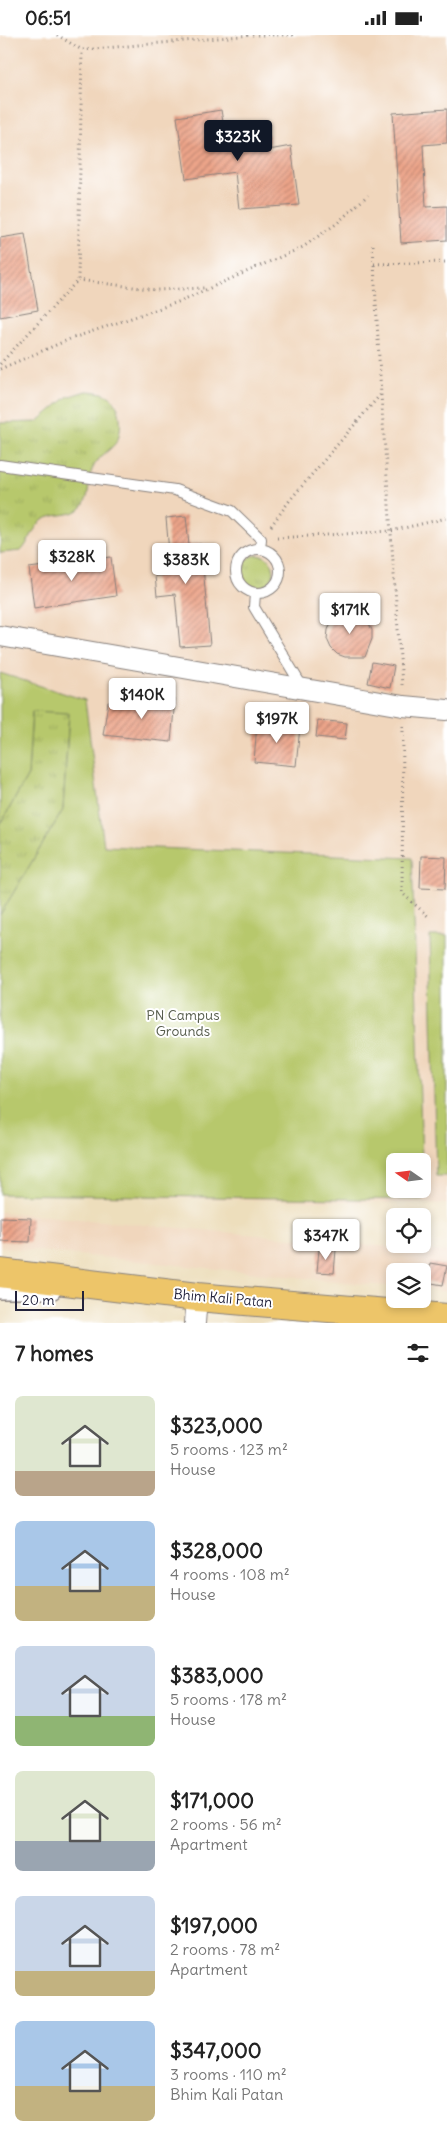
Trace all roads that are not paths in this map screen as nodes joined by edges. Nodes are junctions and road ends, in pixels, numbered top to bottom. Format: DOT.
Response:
graph roads {
  1 [pos="0,465"];
  2 [pos="261,544"];
  3 [pos="255,594"];
  4 [pos="0,636"];
  5 [pos="304,689"];
  6 [pos="447,710"];
  7 [pos="0,1273"];
  8 [pos="0,1291"];
  9 [pos="196,1309"];
  10 [pos="447,1318"];
  1 -- 2 [label="lane"];
  2 -- 3 [label="lane"];
  2 -- 3 [label="lane"];
  3 -- 5 [label="lane"];
  4 -- 5 [label="street"];
  5 -- 6 [label="street"];
  7 -- 9 [label="main road, Bhim Kali Patan"];
  8 -- 9 [label="street"];
  9 -- 10 [label="main road, Bhim Kali Patan"];
}
